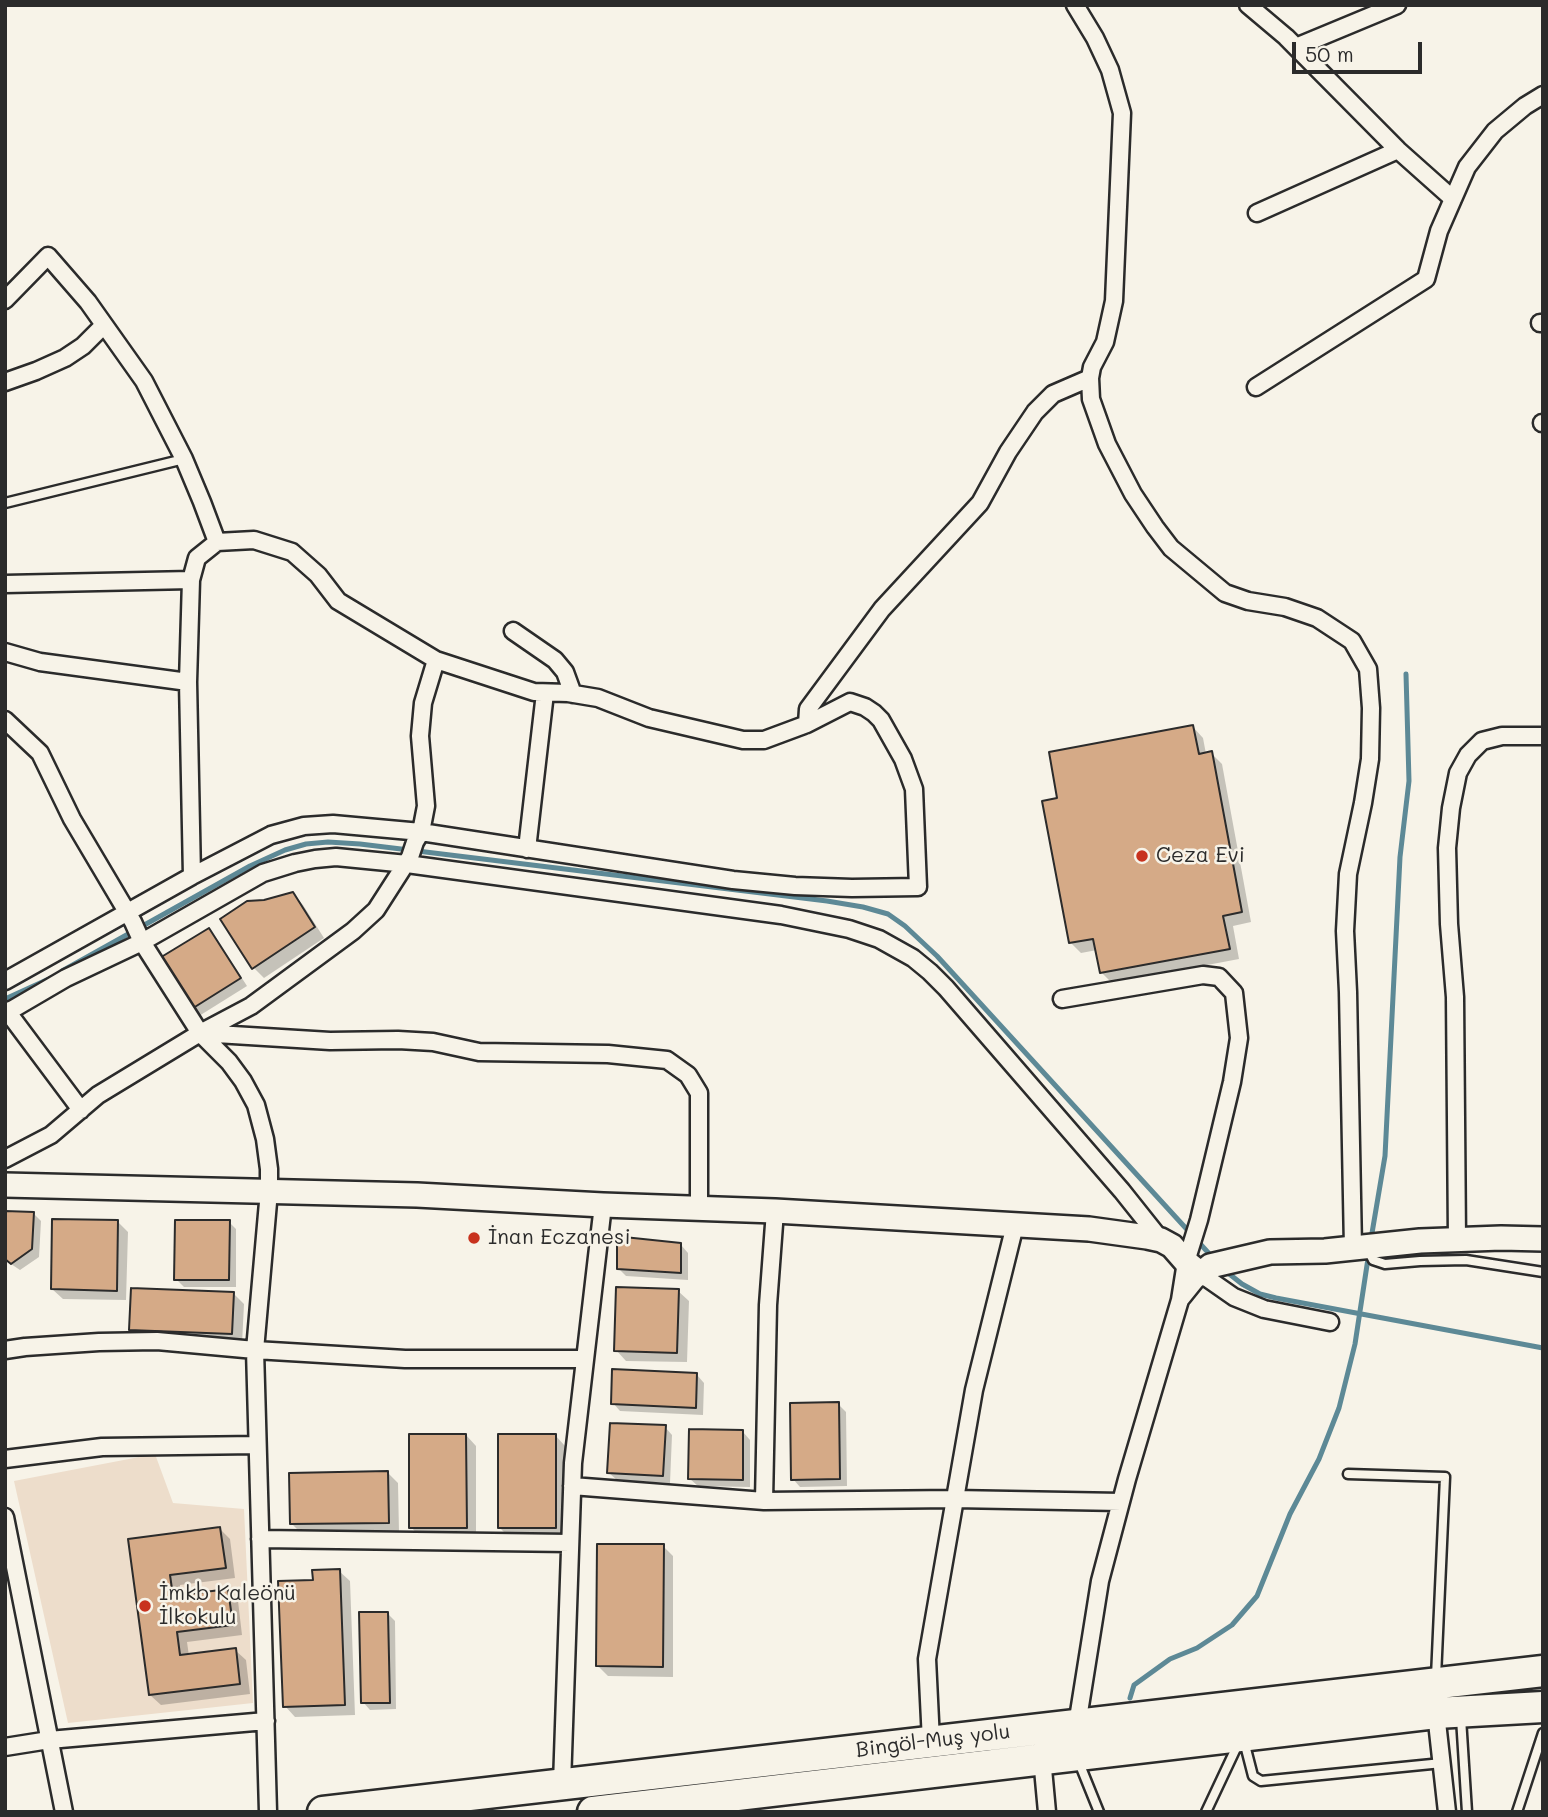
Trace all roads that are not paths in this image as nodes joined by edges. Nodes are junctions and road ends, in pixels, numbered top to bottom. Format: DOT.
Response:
graph roads {
  1 [pos="1075,5"];
  2 [pos="1248,5"];
  3 [pos="1397,5"];
  4 [pos="1296,47"];
  5 [pos="1543,95"];
  6 [pos="1398,150"];
  7 [pos="1453,199"];
  8 [pos="1257,213"];
  9 [pos="5,300"];
  10 [pos="104,325"];
  11 [pos="1090,378"];
  12 [pos="5,382"];
  13 [pos="1255,387"];
  14 [pos="184,459"];
  15 [pos="5,503"];
  16 [pos="217,542"];
  17 [pos="191,580"];
  18 [pos="5,584"];
  19 [pos="513,631"];
  20 [pos="5,652"];
  21 [pos="436,660"];
  22 [pos="188,682"];
  23 [pos="545,693"];
  24 [pos="573,694"];
  25 [pos="5,720"];
  26 [pos="807,724"];
  27 [pos="1543,736"];
  28 [pos="413,849"];
  29 [pos="527,849"];
  30 [pos="192,876"];
  31 [pos="135,928"];
  32 [pos="5,981"];
  33 [pos="1062,999"];
  34 [pos="6,1012"];
  35 [pos="200,1033"];
  36 [pos="81,1110"];
  37 [pos="5,1159"];
  38 [pos="5,1185"];
  39 [pos="269,1191"];
  40 [pos="603,1205"];
  41 [pos="699,1208"];
  42 [pos="775,1210"];
  43 [pos="1015,1225"];
  44 [pos="1543,1239"];
  45 [pos="1161,1240"];
  46 [pos="1457,1240"];
  47 [pos="1368,1250"];
  48 [pos="1197,1261"];
  49 [pos="1543,1272"];
  50 [pos="1330,1322"];
  51 [pos="5,1350"];
  52 [pos="255,1350"];
  53 [pos="585,1359"];
  54 [pos="257,1446"];
  55 [pos="5,1459"];
  56 [pos="1348,1474"];
  57 [pos="572,1486"];
  58 [pos="954,1499"];
  59 [pos="764,1501"];
  60 [pos="1121,1502"];
  61 [pos="5,1517"];
  62 [pos="260,1539"];
  63 [pos="570,1543"];
  64 [pos="11,1571"];
  65 [pos="1543,1671"];
  66 [pos="1436,1683"];
  67 [pos="1543,1707"];
  68 [pos="1449,1712"];
  69 [pos="266,1721"];
  70 [pos="1077,1725"];
  71 [pos="1543,1733"];
  72 [pos="1242,1735"];
  73 [pos="49,1740"];
  74 [pos="931,1741"];
  75 [pos="5,1747"];
  76 [pos="1076,1754"];
  77 [pos="1042,1758"];
  78 [pos="1441,1763"];
  79 [pos="562,1784"];
  80 [pos="676,1807"];
  81 [pos="64,1812"];
  82 [pos="268,1812"];
  83 [pos="323,1812"];
  84 [pos="593,1812"];
  85 [pos="1047,1812"];
  86 [pos="1099,1812"];
  87 [pos="1206,1812"];
  88 [pos="1447,1812"];
  89 [pos="1467,1812"];
  90 [pos="1517,1812"];
  1 -- 11 [label="street"];
  2 -- 4 [label="street"];
  3 -- 4 [label="street"];
  4 -- 6 [label="street"];
  5 -- 7 [label="street"];
  6 -- 7 [label="street"];
  6 -- 8 [label="street"];
  7 -- 13 [label="street"];
  9 -- 10 [label="street"];
  10 -- 12 [label="street"];
  10 -- 14 [label="street"];
  11 -- 26 [label="street"];
  11 -- 47 [label="street"];
  14 -- 15 [label="lane"];
  14 -- 16 [label="street"];
  16 -- 17 [label="street"];
  16 -- 21 [label="street"];
  17 -- 18 [label="street"];
  17 -- 22 [label="street"];
  19 -- 24 [label="street"];
  20 -- 22 [label="street"];
  21 -- 23 [label="street"];
  21 -- 28 [label="street"];
  22 -- 30 [label="street"];
  23 -- 24 [label="street"];
  23 -- 29 [label="street"];
  24 -- 26 [label="street"];
  25 -- 31 [label="street"];
  26 -- 29 [label="street"];
  27 -- 46 [label="street"];
  28 -- 29 [label="street"];
  28 -- 30 [label="street"];
  28 -- 31 [label="street"];
  28 -- 35 [label="street"];
  28 -- 45 [label="street"];
  30 -- 31 [label="street"];
  31 -- 32 [label="street"];
  31 -- 34 [label="street"];
  31 -- 35 [label="street"];
  33 -- 48 [label="street"];
  34 -- 36 [label="street"];
  35 -- 36 [label="street"];
  35 -- 39 [label="street"];
  35 -- 41 [label="street"];
  36 -- 37 [label="street"];
  38 -- 39 [label="street"];
  39 -- 40 [label="street"];
  39 -- 52 [label="street"];
  40 -- 41 [label="street"];
  40 -- 53 [label="street"];
  41 -- 42 [label="street"];
  42 -- 43 [label="street"];
  42 -- 59 [label="street"];
  43 -- 45 [label="street"];
  43 -- 58 [label="street"];
  44 -- 46 [label="street"];
  45 -- 48 [label="street"];
  46 -- 47 [label="street"];
  47 -- 48 [label="street"];
  47 -- 49 [label="lane"];
  48 -- 50 [label="street"];
  48 -- 60 [label="street"];
  51 -- 52 [label="street"];
  52 -- 53 [label="street"];
  52 -- 54 [label="street"];
  53 -- 57 [label="street"];
  54 -- 55 [label="street"];
  54 -- 62 [label="street"];
  56 -- 66 [label="lane"];
  57 -- 59 [label="street"];
  57 -- 63 [label="street"];
  58 -- 59 [label="street"];
  58 -- 60 [label="street"];
  58 -- 74 [label="street"];
  60 -- 70 [label="street"];
  61 -- 64 [label="street"];
  62 -- 63 [label="street"];
  62 -- 69 [label="street"];
  63 -- 79 [label="street"];
  64 -- 73 [label="street"];
  65 -- 66 [label="highway, Bingöl-Muş yolu"];
  66 -- 70 [label="highway, Bingöl-Muş yolu"];
  67 -- 68 [label="highway, Bingöl-Muş yolu"];
  68 -- 72 [label="highway, Bingöl-Muş yolu"];
  68 -- 78 [label="street"];
  68 -- 89 [label="lane"];
  69 -- 73 [label="street"];
  69 -- 82 [label="street"];
  70 -- 74 [label="highway, Bingöl-Muş yolu"];
  71 -- 90 [label="lane"];
  72 -- 76 [label="highway, Bingöl-Muş yolu"];
  72 -- 78 [label="lane"];
  72 -- 87 [label="lane"];
  73 -- 75 [label="street"];
  73 -- 81 [label="street"];
  74 -- 79 [label="highway, Bingöl-Muş yolu"];
  76 -- 77 [label="highway, Bingöl-Muş yolu"];
  76 -- 86 [label="lane"];
  77 -- 80 [label="highway, Bingöl-Muş yolu"];
  77 -- 85 [label="street"];
  78 -- 88 [label="street"];
  79 -- 83 [label="highway, Bingöl-Muş yolu"];
  80 -- 84 [label="highway, Bingöl-Muş yolu"];
}
